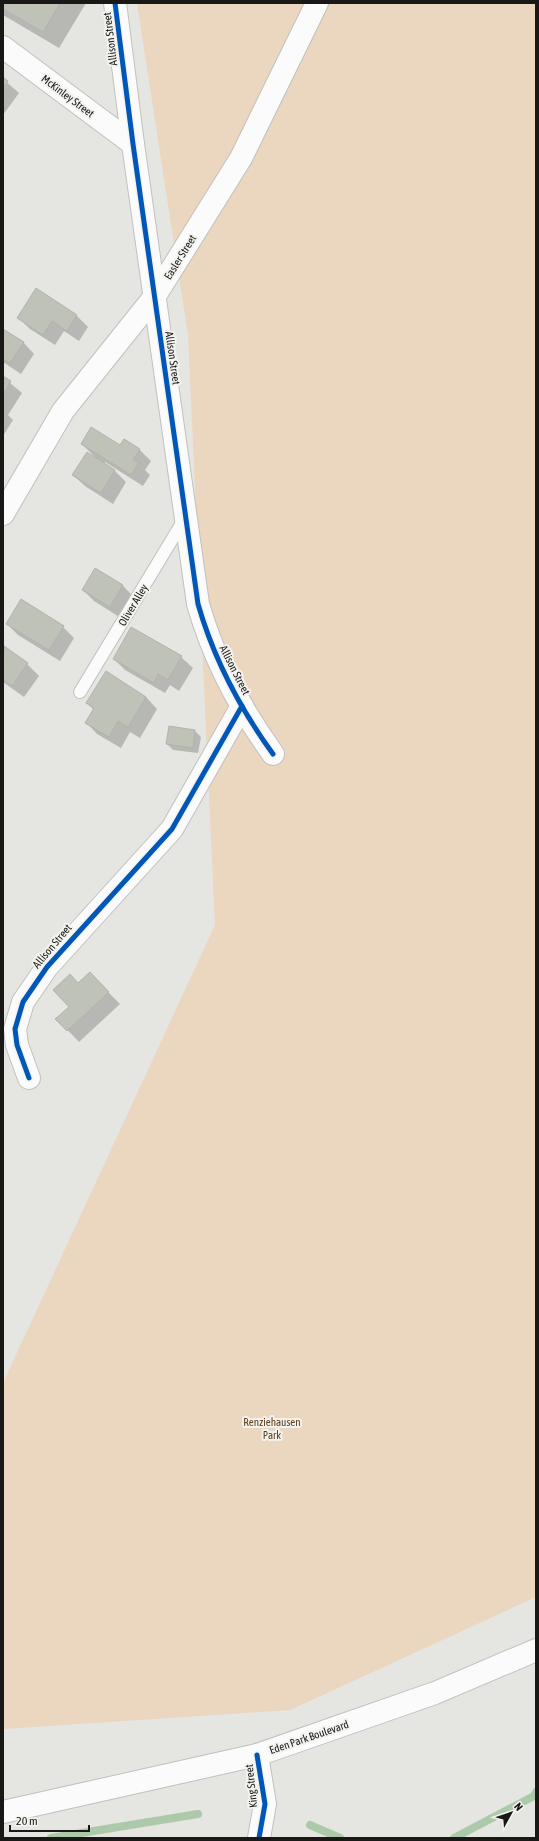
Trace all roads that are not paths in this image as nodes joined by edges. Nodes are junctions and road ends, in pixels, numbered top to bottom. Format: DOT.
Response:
graph roads {
  1 [pos="115,3"];
  2 [pos="317,3"];
  3 [pos="3,47"];
  4 [pos="133,144"];
  5 [pos="155,296"];
  6 [pos="3,514"];
  7 [pos="185,518"];
  8 [pos="80,692"];
  9 [pos="242,706"];
  10 [pos="273,754"];
  11 [pos="28,1078"];
  12 [pos="536,1650"];
  13 [pos="257,1755"];
  14 [pos="3,1812"];
  15 [pos="259,1838"];
  1 -- 4 [label="street, Allison Street"];
  2 -- 5 [label="street, Easler Street"];
  3 -- 4 [label="street, McKinley Street"];
  4 -- 5 [label="street, Allison Street"];
  5 -- 6 [label="street, Easler Street"];
  5 -- 7 [label="street, Allison Street"];
  7 -- 8 [label="lane, Oliver Alley"];
  7 -- 9 [label="street, Allison Street"];
  9 -- 10 [label="street, Allison Street"];
  9 -- 11 [label="street, Allison Street"];
  12 -- 13 [label="street, Eden Park Boulevard"];
  13 -- 14 [label="street, Eden Park Boulevard"];
  13 -- 15 [label="street, King Street"];
}
